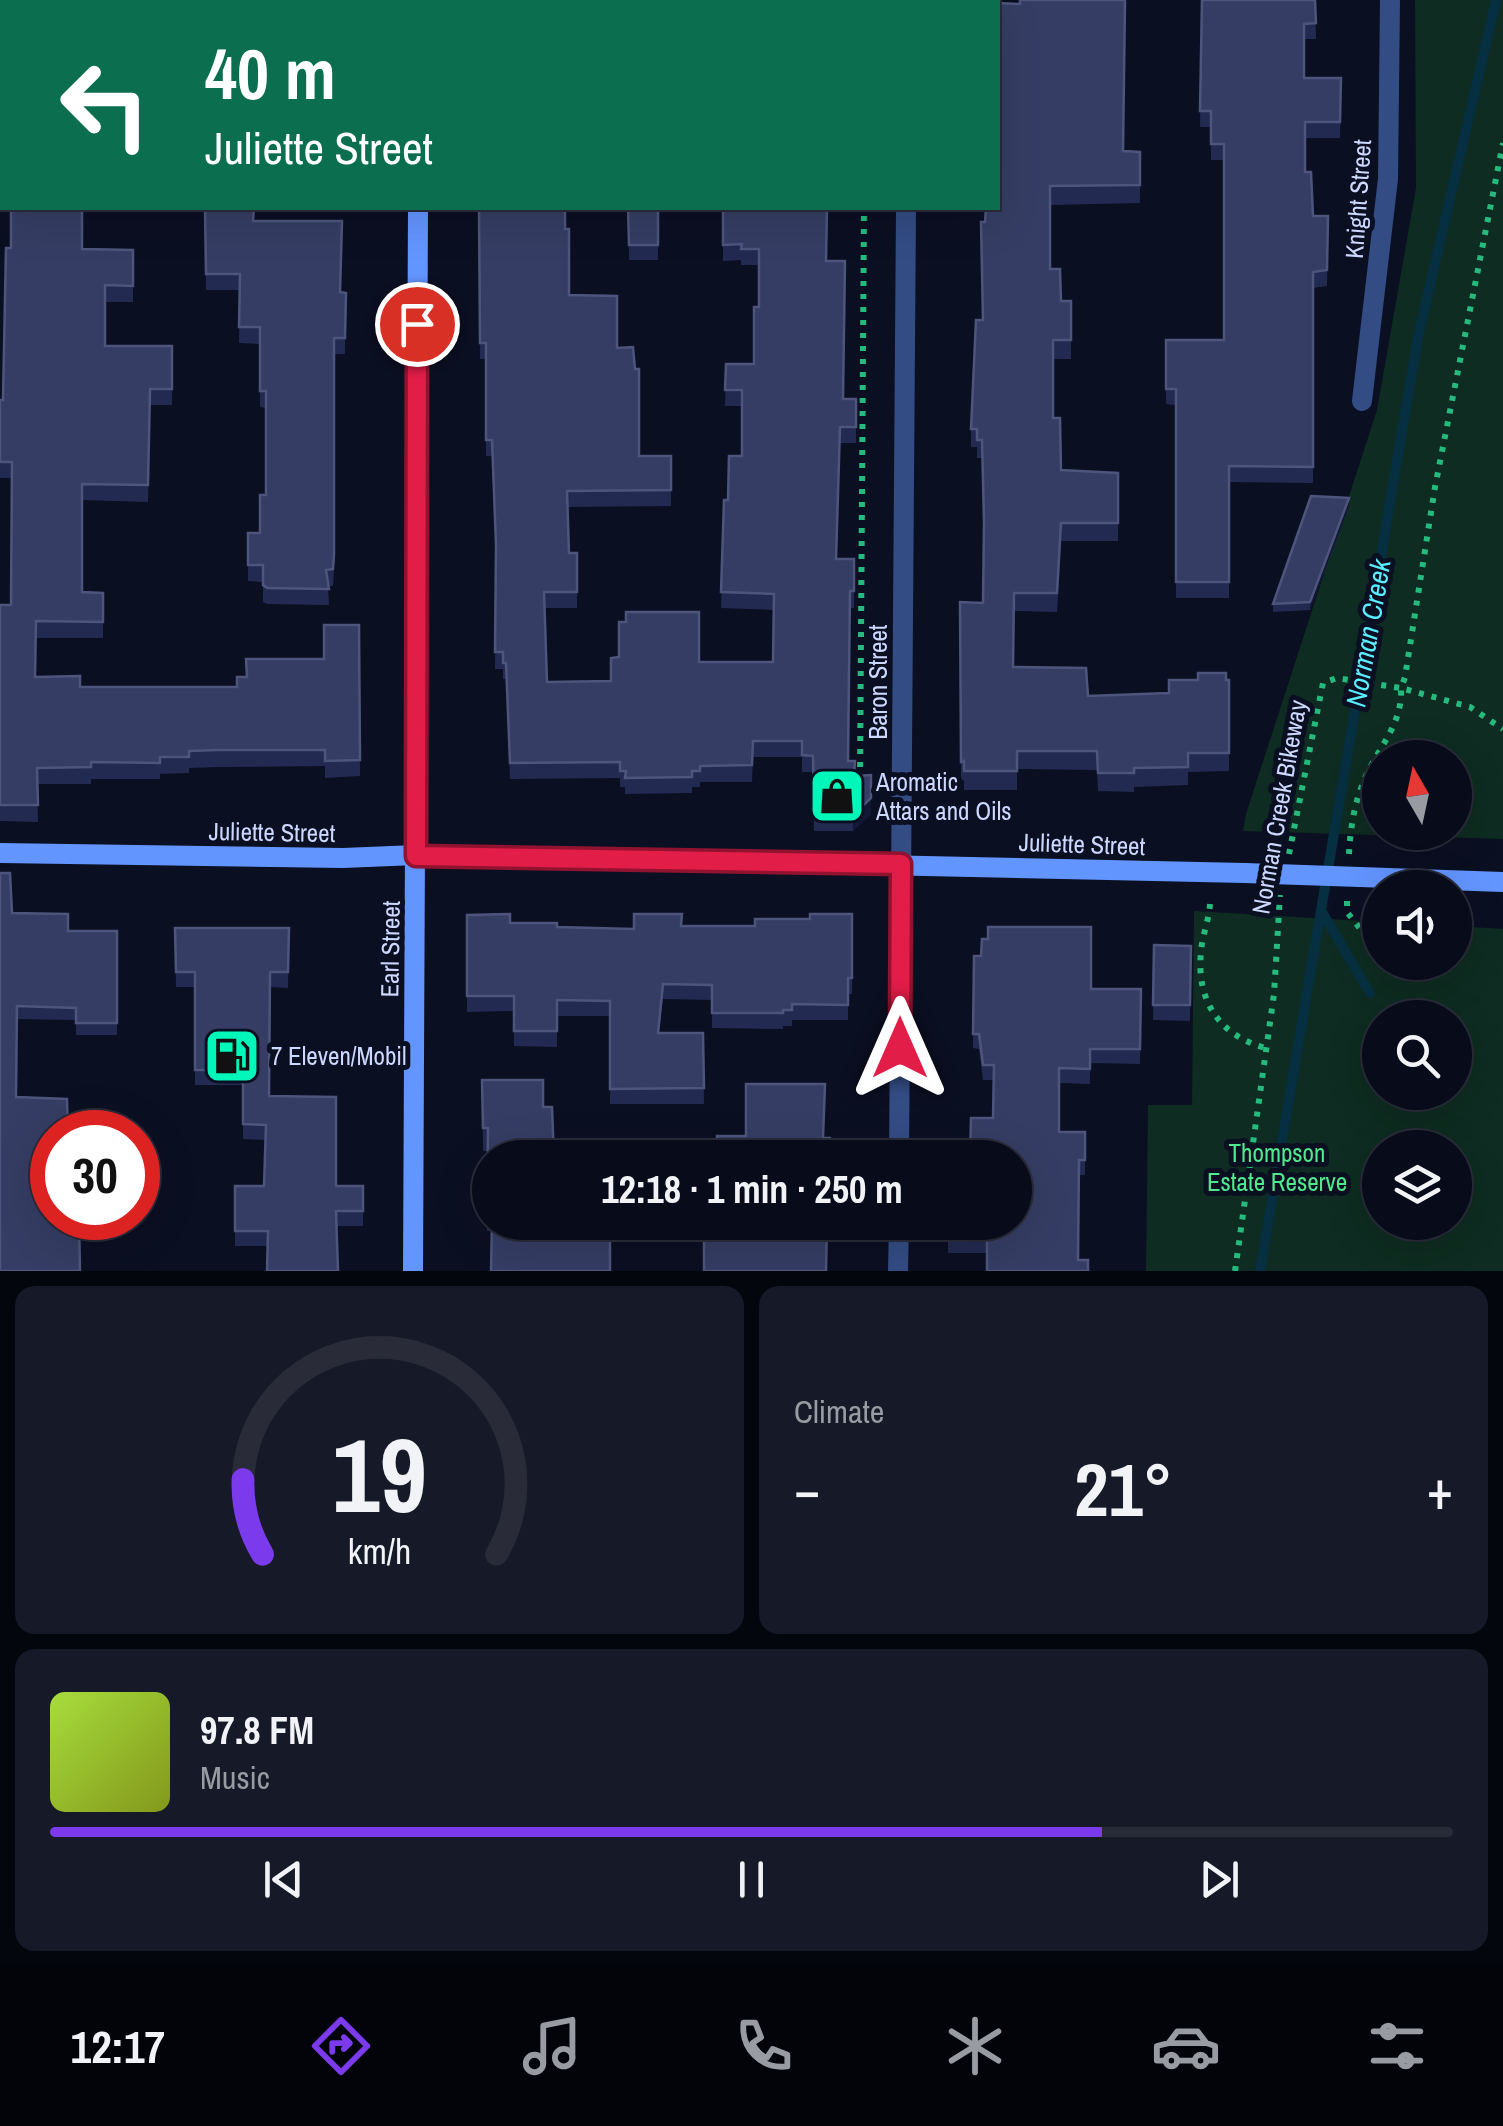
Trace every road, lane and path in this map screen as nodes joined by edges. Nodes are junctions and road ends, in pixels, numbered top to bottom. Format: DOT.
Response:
graph roads {
  1 [pos="1390,0"];
  2 [pos="1503,143"];
  3 [pos="418,210"];
  4 [pos="864,210"];
  5 [pos="906,210"];
  6 [pos="1362,400"];
  7 [pos="1396,688"];
  8 [pos="1503,729"];
  9 [pos="860,792"];
  10 [pos="0,852"];
  11 [pos="416,856"];
  12 [pos="1349,857"];
  13 [pos="1288,859"];
  14 [pos="901,864"];
  15 [pos="1503,882"];
  16 [pos="1354,885"];
  17 [pos="1282,888"];
  18 [pos="1210,904"];
  19 [pos="1362,931"];
  20 [pos="1266,1048"];
  21 [pos="899,1140"];
  22 [pos="899,1240"];
  23 [pos="412,1271"];
  24 [pos="898,1271"];
  25 [pos="1235,1271"];
  1 -- 6 [label="street, Knight Street"];
  2 -- 7 [label="path"];
  3 -- 11 [label="main road, Earl Street"];
  4 -- 9 [label="path"];
  5 -- 14 [label="street, Baron Street"];
  7 -- 8 [label="path, Norman Creek Bikeway"];
  7 -- 12 [label="path"];
  7 -- 13 [label="path, Norman Creek Bikeway"];
  10 -- 11 [label="main road, Juliette Street"];
  11 -- 14 [label="main road, Juliette Street"];
  11 -- 23 [label="main road, Earl Street"];
  14 -- 16 [label="main road, Juliette Street, bridge"];
  14 -- 21 [label="street, Baron Street"];
  15 -- 16 [label="main road, Juliette Street"];
  16 -- 19 [label="path"];
  17 -- 20 [label="path, Norman Creek Bikeway"];
  18 -- 20 [label="path"];
  20 -- 25 [label="path, Norman Creek Bikeway"];
  22 -- 24 [label="street"];
}
